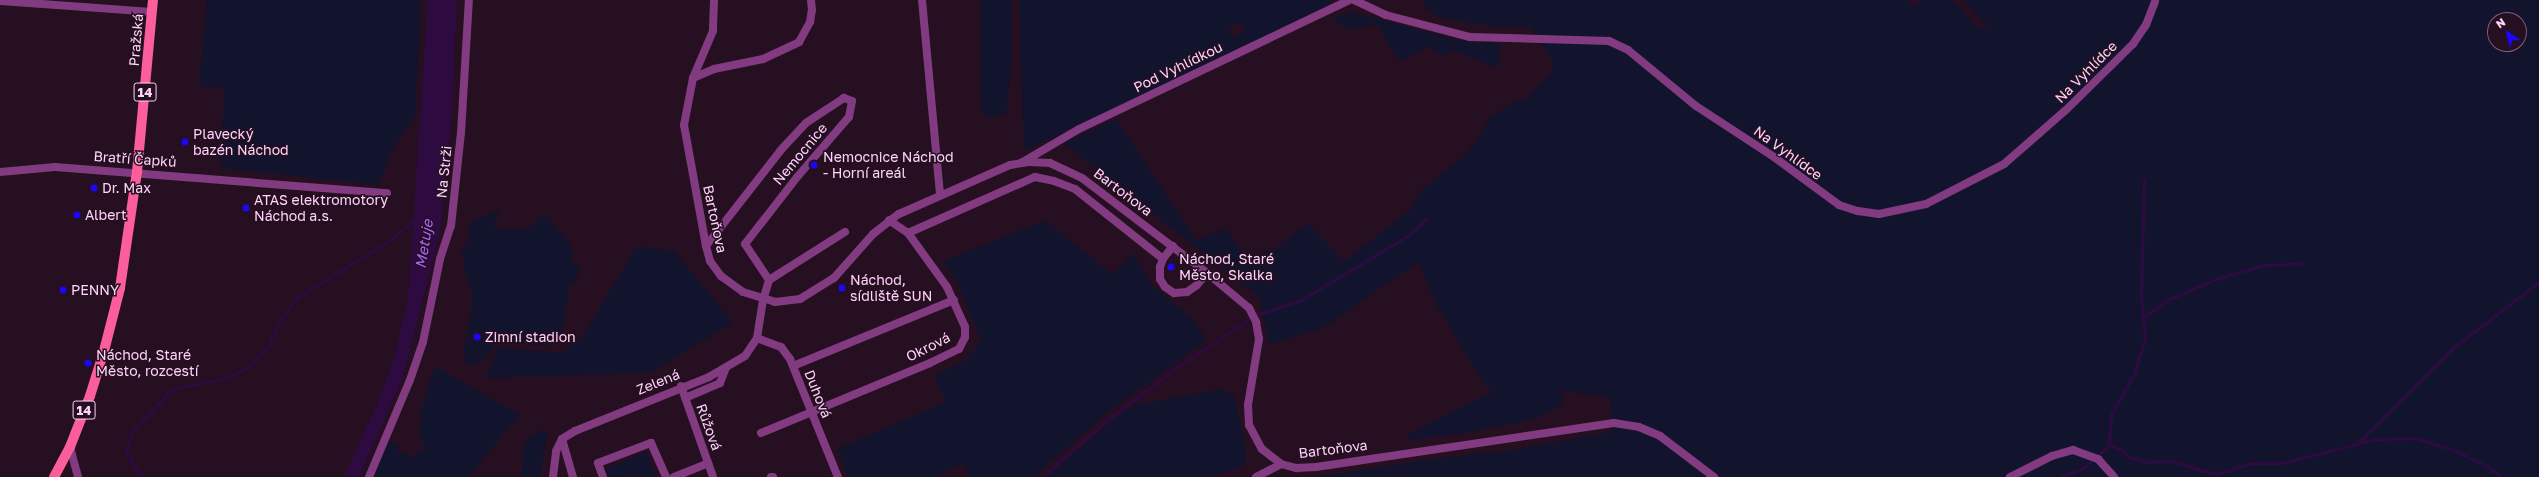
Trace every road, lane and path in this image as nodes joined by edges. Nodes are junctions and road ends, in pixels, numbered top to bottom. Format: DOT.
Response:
graph roads {
  1 [pos="153,0"];
  2 [pos="469,0"];
  3 [pos="714,0"];
  4 [pos="811,0"];
  5 [pos="922,0"];
  6 [pos="1349,0"];
  7 [pos="1354,0"];
  8 [pos="0,1"];
  9 [pos="2155,2"];
  10 [pos="152,12"];
  11 [pos="693,78"];
  12 [pos="1021,162"];
  13 [pos="0,172"];
  14 [pos="137,172"];
  15 [pos="387,193"];
  16 [pos="940,194"];
  17 [pos="889,220"];
  18 [pos="845,232"];
  19 [pos="908,233"];
  20 [pos="706,246"];
  21 [pos="1173,246"];
  22 [pos="1163,259"];
  23 [pos="1207,273"];
  24 [pos="769,280"];
  25 [pos="763,300"];
  26 [pos="954,300"];
  27 [pos="757,338"];
  28 [pos="726,366"];
  29 [pos="793,366"];
  30 [pos="681,386"];
  31 [pos="685,398"];
  32 [pos="811,412"];
  33 [pos="761,433"];
  34 [pos="562,439"];
  35 [pos="70,447"];
  36 [pos="708,463"];
  37 [pos="1281,464"];
  38 [pos="54,477"];
  39 [pos="78,477"];
  40 [pos="369,477"];
  41 [pos="553,477"];
  42 [pos="573,477"];
  43 [pos="603,477"];
  44 [pos="666,477"];
  45 [pos="674,477"];
  46 [pos="713,477"];
  47 [pos="838,477"];
  48 [pos="1256,477"];
  49 [pos="1714,477"];
  50 [pos="2010,477"];
  51 [pos="2114,477"];
  1 -- 10 [label="main road, Pražská / 14"];
  2 -- 40 [label="street, Na Strži"];
  3 -- 11 [label="street, Bartoňova"];
  4 -- 11 [label="street"];
  5 -- 16 [label="street"];
  6 -- 12 [label="street, Pod Vyhlídkou"];
  7 -- 9 [label="street, Na Vyhlídce"];
  8 -- 10 [label="street"];
  10 -- 14 [label="main road, Pražská / 14"];
  11 -- 20 [label="street, Bartoňova"];
  12 -- 16 [label="street, Bartoňova"];
  12 -- 21 [label="street, Bartoňova"];
  13 -- 14 [label="street, Bratří Čapků"];
  14 -- 15 [label="street, Bratří Čapků"];
  14 -- 35 [label="main road, Pražská / 14"];
  16 -- 17 [label="street, Bartoňova"];
  17 -- 19 [label="street, Okrová"];
  17 -- 25 [label="street, Bartoňova"];
  18 -- 24 [label="street"];
  19 -- 22 [label="street"];
  19 -- 26 [label="street, Okrová"];
  20 -- 24 [label="street, Nemocnice"];
  20 -- 25 [label="street, Bartoňova"];
  21 -- 22 [label="street"];
  21 -- 23 [label="street, Bartoňova"];
  22 -- 23 [label="street"];
  23 -- 37 [label="street, Bartoňova"];
  24 -- 25 [label="street, Zelená"];
  25 -- 27 [label="street, Zelená"];
  26 -- 29 [label="street"];
  26 -- 32 [label="street, Okrová"];
  27 -- 28 [label="street, Zelená"];
  27 -- 29 [label="street, Duhová"];
  28 -- 30 [label="street, Zelená"];
  28 -- 31 [label="street"];
  29 -- 32 [label="street, Duhová"];
  30 -- 31 [label="street, Růžová"];
  30 -- 34 [label="street, Zelená"];
  31 -- 36 [label="street, Růžová"];
  32 -- 33 [label="street"];
  32 -- 47 [label="street, Duhová"];
  34 -- 41 [label="street"];
  34 -- 42 [label="street"];
  35 -- 38 [label="main road, Pražská / 14"];
  35 -- 39 [label="street"];
  36 -- 45 [label="street"];
  36 -- 46 [label="street, Růžová"];
  37 -- 48 [label="street"];
  37 -- 49 [label="street, Bartoňova"];
  43 -- 44 [label="street"];
  50 -- 51 [label="street"];
}
